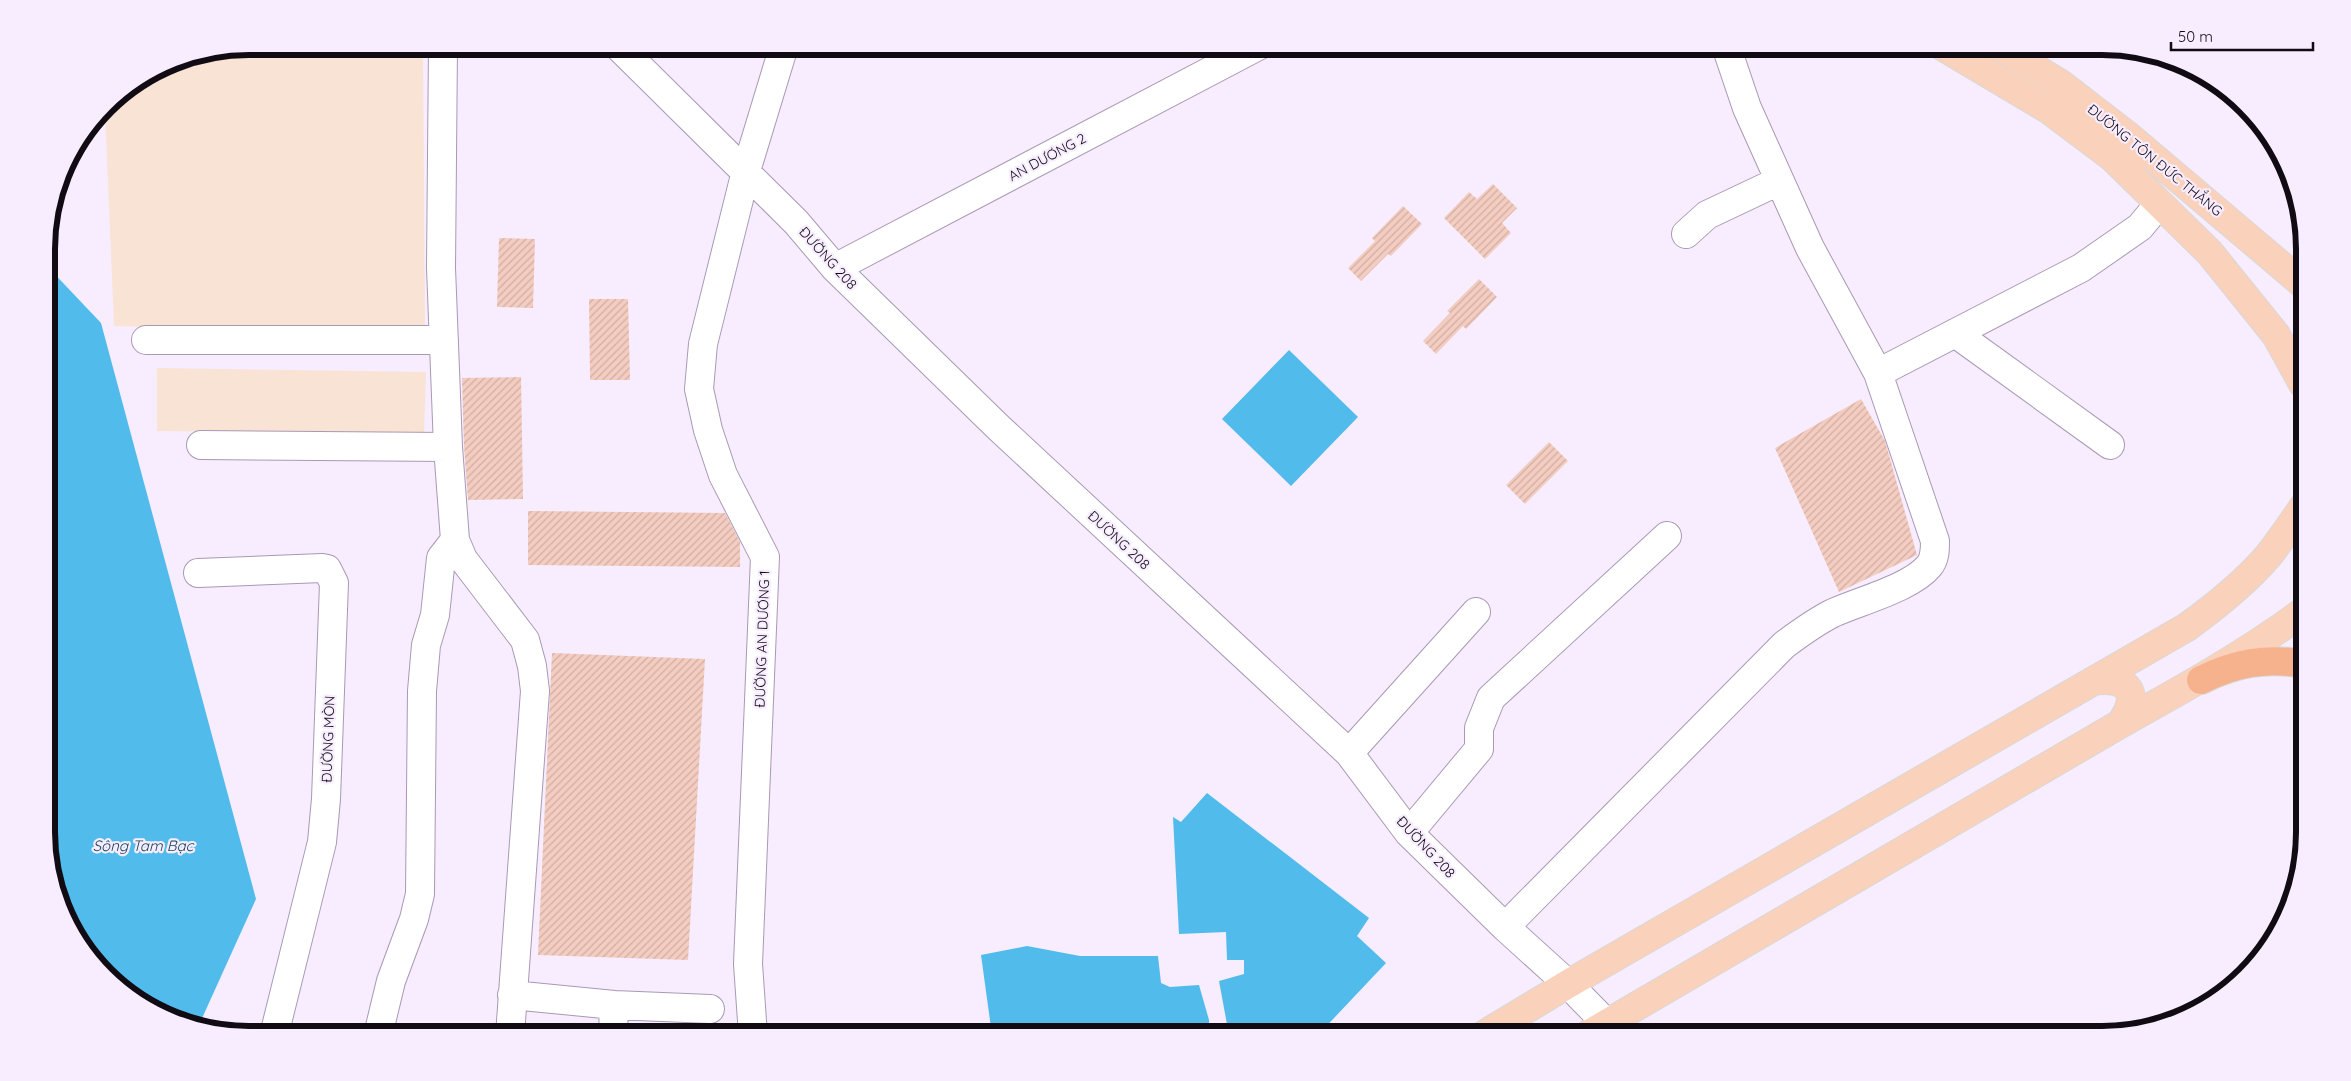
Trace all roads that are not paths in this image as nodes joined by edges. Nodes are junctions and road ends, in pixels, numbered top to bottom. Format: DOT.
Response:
graph roads {
  1 [pos="443,55"];
  2 [pos="627,55"];
  3 [pos="781,55"];
  4 [pos="1241,55"];
  5 [pos="1729,55"];
  6 [pos="1957,55"];
  7 [pos="2013,55"];
  8 [pos="746,171"];
  9 [pos="1780,181"];
  10 [pos="2159,204"];
  11 [pos="1686,234"];
  12 [pos="835,268"];
  13 [pos="2296,278"];
  14 [pos="1955,333"];
  15 [pos="146,340"];
  16 [pos="444,340"];
  17 [pos="2296,370"];
  18 [pos="1878,373"];
  19 [pos="201,445"];
  20 [pos="2110,445"];
  21 [pos="448,447"];
  22 [pos="2296,517"];
  23 [pos="1667,536"];
  24 [pos="455,540"];
  25 [pos="198,573"];
  26 [pos="1476,612"];
  27 [pos="2296,617"];
  28 [pos="2296,663"];
  29 [pos="2201,680"];
  30 [pos="2093,681"];
  31 [pos="2120,724"];
  32 [pos="1349,753"];
  33 [pos="1409,833"];
  34 [pos="1505,927"];
  35 [pos="1568,984"];
  36 [pos="512,995"];
  37 [pos="614,1005"];
  38 [pos="710,1010"];
  39 [pos="276,1026"];
  40 [pos="380,1026"];
  41 [pos="510,1026"];
  42 [pos="613,1026"];
  43 [pos="752,1026"];
  44 [pos="1498,1026"];
  45 [pos="1601,1026"];
  46 [pos="1613,1026"];
  1 -- 16 [label="street"];
  2 -- 8 [label="street, ĐƯỜNG 208"];
  3 -- 8 [label="street, ĐƯỜNG AN DƯƠNG 1"];
  4 -- 12 [label="street, AN DƯƠNG 2"];
  5 -- 9 [label="street"];
  6 -- 10 [label="main road, ĐƯỜNG TÔN ĐỨC THẮNG"];
  7 -- 13 [label="main road, ĐƯỜNG TÔN ĐỨC THẮNG"];
  8 -- 12 [label="street, ĐƯỜNG 208"];
  8 -- 43 [label="street, ĐƯỜNG AN DƯƠNG 1"];
  9 -- 11 [label="street"];
  9 -- 18 [label="street"];
  10 -- 14 [label="street"];
  10 -- 17 [label="main road, ĐƯỜNG TÔN ĐỨC THẮNG"];
  12 -- 32 [label="street, ĐƯỜNG 208"];
  14 -- 18 [label="street"];
  14 -- 20 [label="street"];
  15 -- 16 [label="street"];
  16 -- 21 [label="street"];
  18 -- 34 [label="street"];
  19 -- 21 [label="street"];
  21 -- 24 [label="street"];
  22 -- 30 [label="main road"];
  23 -- 33 [label="street"];
  24 -- 36 [label="street"];
  24 -- 40 [label="street"];
  25 -- 39 [label="street, ĐƯỜNG MÒN"];
  26 -- 32 [label="street"];
  27 -- 29 [label="main road"];
  28 -- 29 [label="highway"];
  29 -- 31 [label="main road"];
  30 -- 31 [label="main road"];
  30 -- 35 [label="main road"];
  31 -- 46 [label="main road"];
  32 -- 33 [label="street, ĐƯỜNG 208"];
  33 -- 34 [label="street, ĐƯỜNG 208"];
  34 -- 35 [label="street, ĐƯỜNG 208"];
  35 -- 44 [label="main road"];
  35 -- 45 [label="street, ĐƯỜNG 208"];
  36 -- 37 [label="street"];
  36 -- 41 [label="street"];
  37 -- 38 [label="street"];
  37 -- 42 [label="street"];
}
